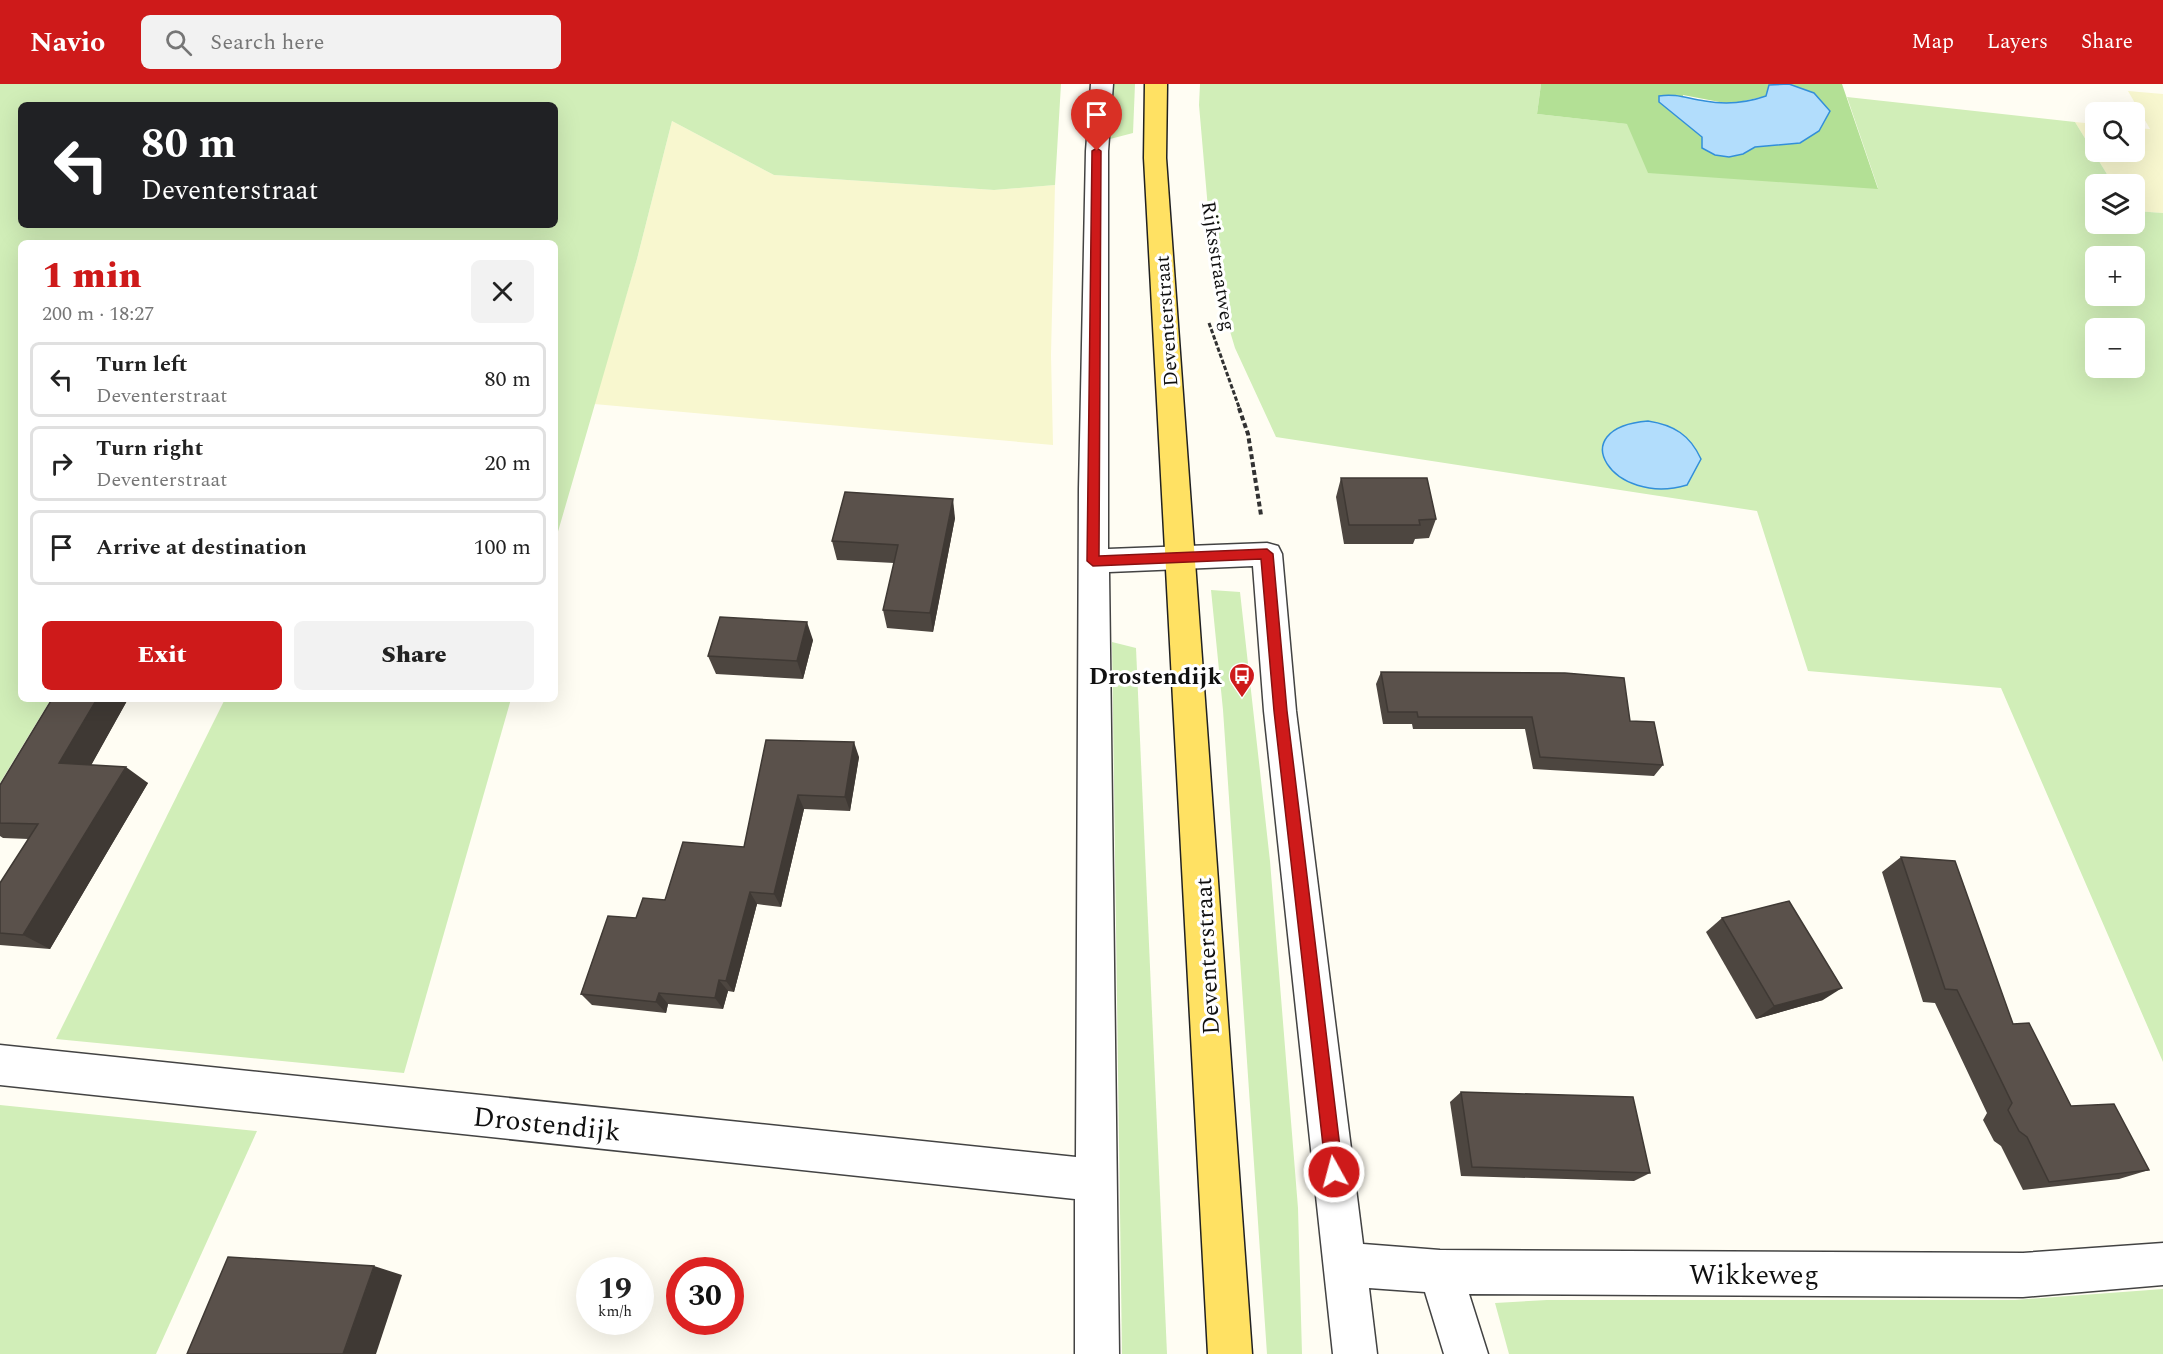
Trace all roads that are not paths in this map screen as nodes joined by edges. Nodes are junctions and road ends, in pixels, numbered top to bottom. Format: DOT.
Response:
graph roads {
  1 [pos="1102,84"];
  2 [pos="1156,84"];
  3 [pos="1182,557"];
  4 [pos="1093,561"];
  5 [pos="0,1065"];
  6 [pos="1095,1180"];
  7 [pos="1345,1264"];
  8 [pos="2163,1264"];
  9 [pos="1440,1272"];
  10 [pos="1097,1354"];
  11 [pos="1230,1354"];
  12 [pos="1355,1354"];
  13 [pos="1466,1354"];
  1 -- 4 [label="street"];
  2 -- 3 [label="main road, Deventerstraat"];
  3 -- 4 [label="street"];
  3 -- 7 [label="street"];
  3 -- 11 [label="main road, Deventerstraat"];
  4 -- 6 [label="street"];
  5 -- 6 [label="street, Drostendijk"];
  6 -- 10 [label="street"];
  7 -- 9 [label="street, Wikkeweg"];
  7 -- 12 [label="street"];
  8 -- 9 [label="street, Wikkeweg"];
  9 -- 13 [label="street"];
}
